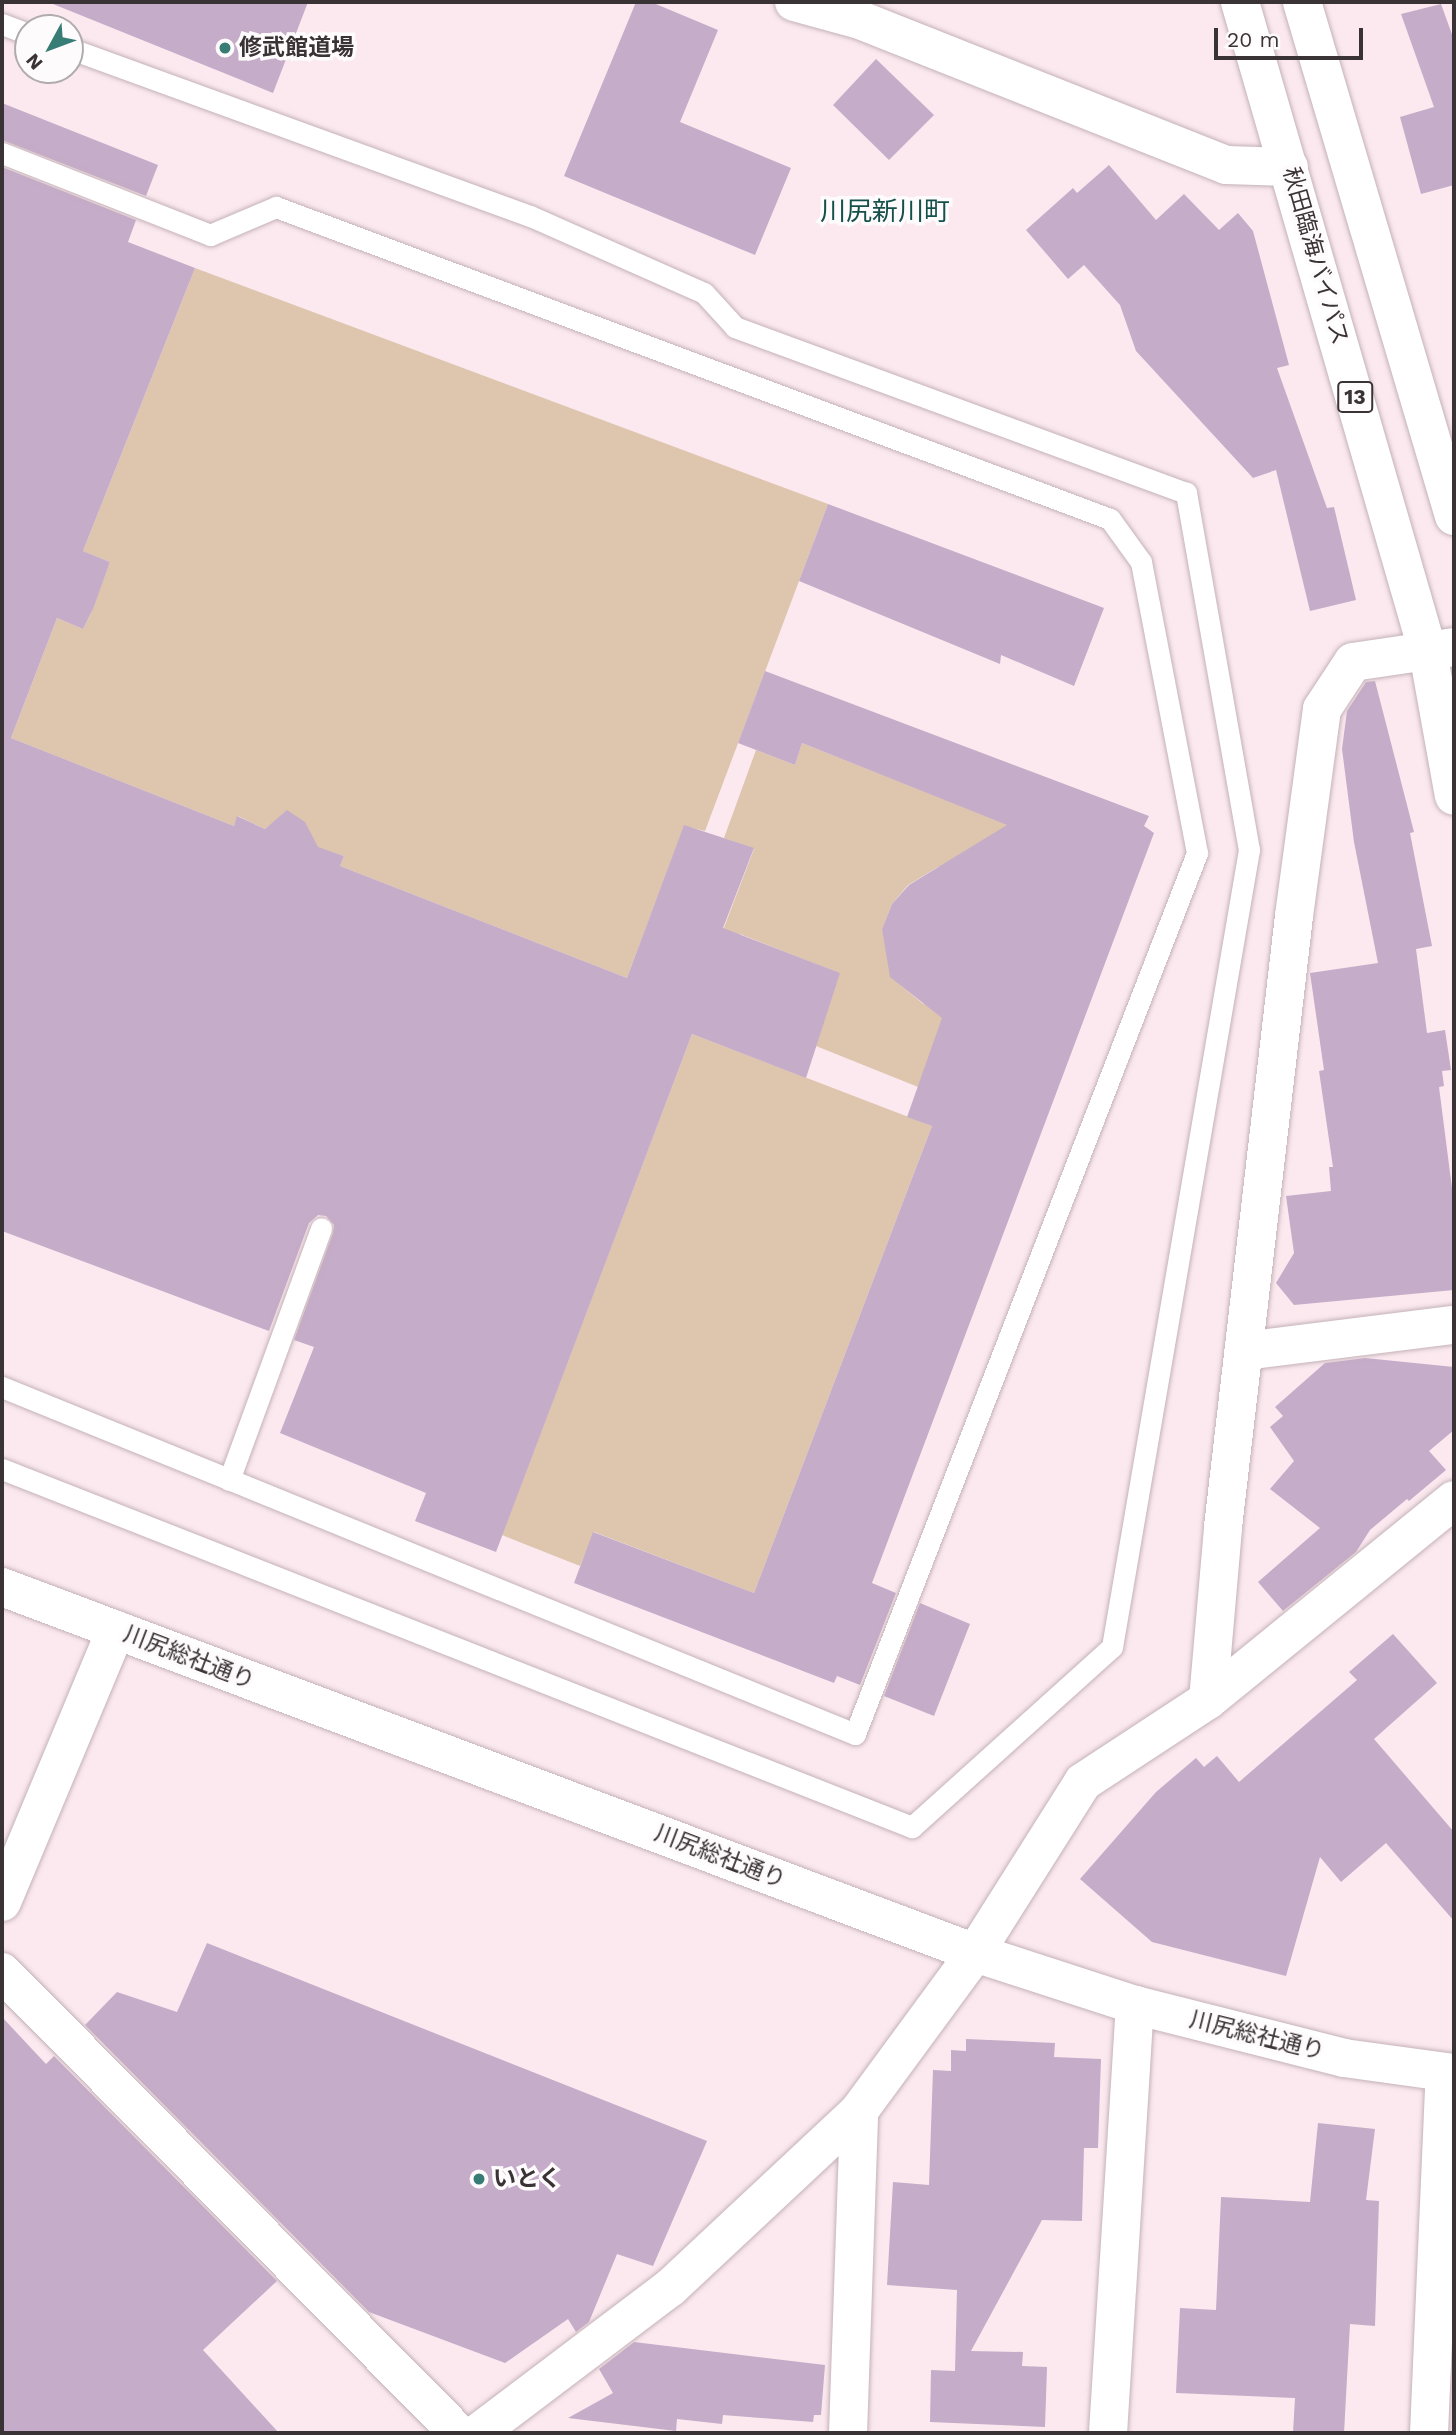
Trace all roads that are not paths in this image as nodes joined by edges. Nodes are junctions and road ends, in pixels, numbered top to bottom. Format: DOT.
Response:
graph roads {
  1 [pos="794,2"];
  2 [pos="1240,2"];
  3 [pos="1302,2"];
  4 [pos="84,54"];
  5 [pos="2,153"];
  6 [pos="1289,167"];
  7 [pos="1454,516"];
  8 [pos="1441,650"];
  9 [pos="1454,796"];
  10 [pos="321,1228"];
  11 [pos="1454,1325"];
  12 [pos="1244,1351"];
  13 [pos="2,1387"];
  14 [pos="2,1469"];
  15 [pos="229,1480"];
  16 [pos="1454,1500"];
  17 [pos="2,1587"];
  18 [pos="116,1630"];
  19 [pos="1208,1700"];
  20 [pos="2,1902"];
  21 [pos="975,1953"];
  22 [pos="2,1972"];
  23 [pos="1135,2004"];
  24 [pos="1450,2072"];
  25 [pos="859,2111"];
  26 [pos="458,2433"];
  27 [pos="478,2433"];
  28 [pos="848,2433"];
  29 [pos="1108,2433"];
  30 [pos="1429,2433"];
  1 -- 6 [label="main road"];
  2 -- 6 [label="main road, 秋田臨海バイパス / 13"];
  3 -- 7 [label="main road"];
  4 -- 14 [label="lane"];
  5 -- 15 [label="lane"];
  6 -- 8 [label="main road, 秋田臨海バイパス / 13"];
  8 -- 9 [label="main road, 秋田臨海バイパス / 13"];
  8 -- 12 [label="main road"];
  10 -- 15 [label="lane"];
  11 -- 12 [label="main road"];
  12 -- 19 [label="main road"];
  13 -- 15 [label="lane"];
  16 -- 19 [label="main road"];
  17 -- 18 [label="main road, 川尻総社通り"];
  18 -- 20 [label="main road"];
  18 -- 21 [label="main road, 川尻総社通り"];
  19 -- 21 [label="main road"];
  21 -- 23 [label="main road, 川尻総社通り"];
  21 -- 25 [label="main road"];
  22 -- 26 [label="main road"];
  23 -- 24 [label="main road, 川尻総社通り"];
  23 -- 29 [label="main road"];
  24 -- 30 [label="main road"];
  25 -- 27 [label="main road"];
  25 -- 28 [label="main road"];
}
